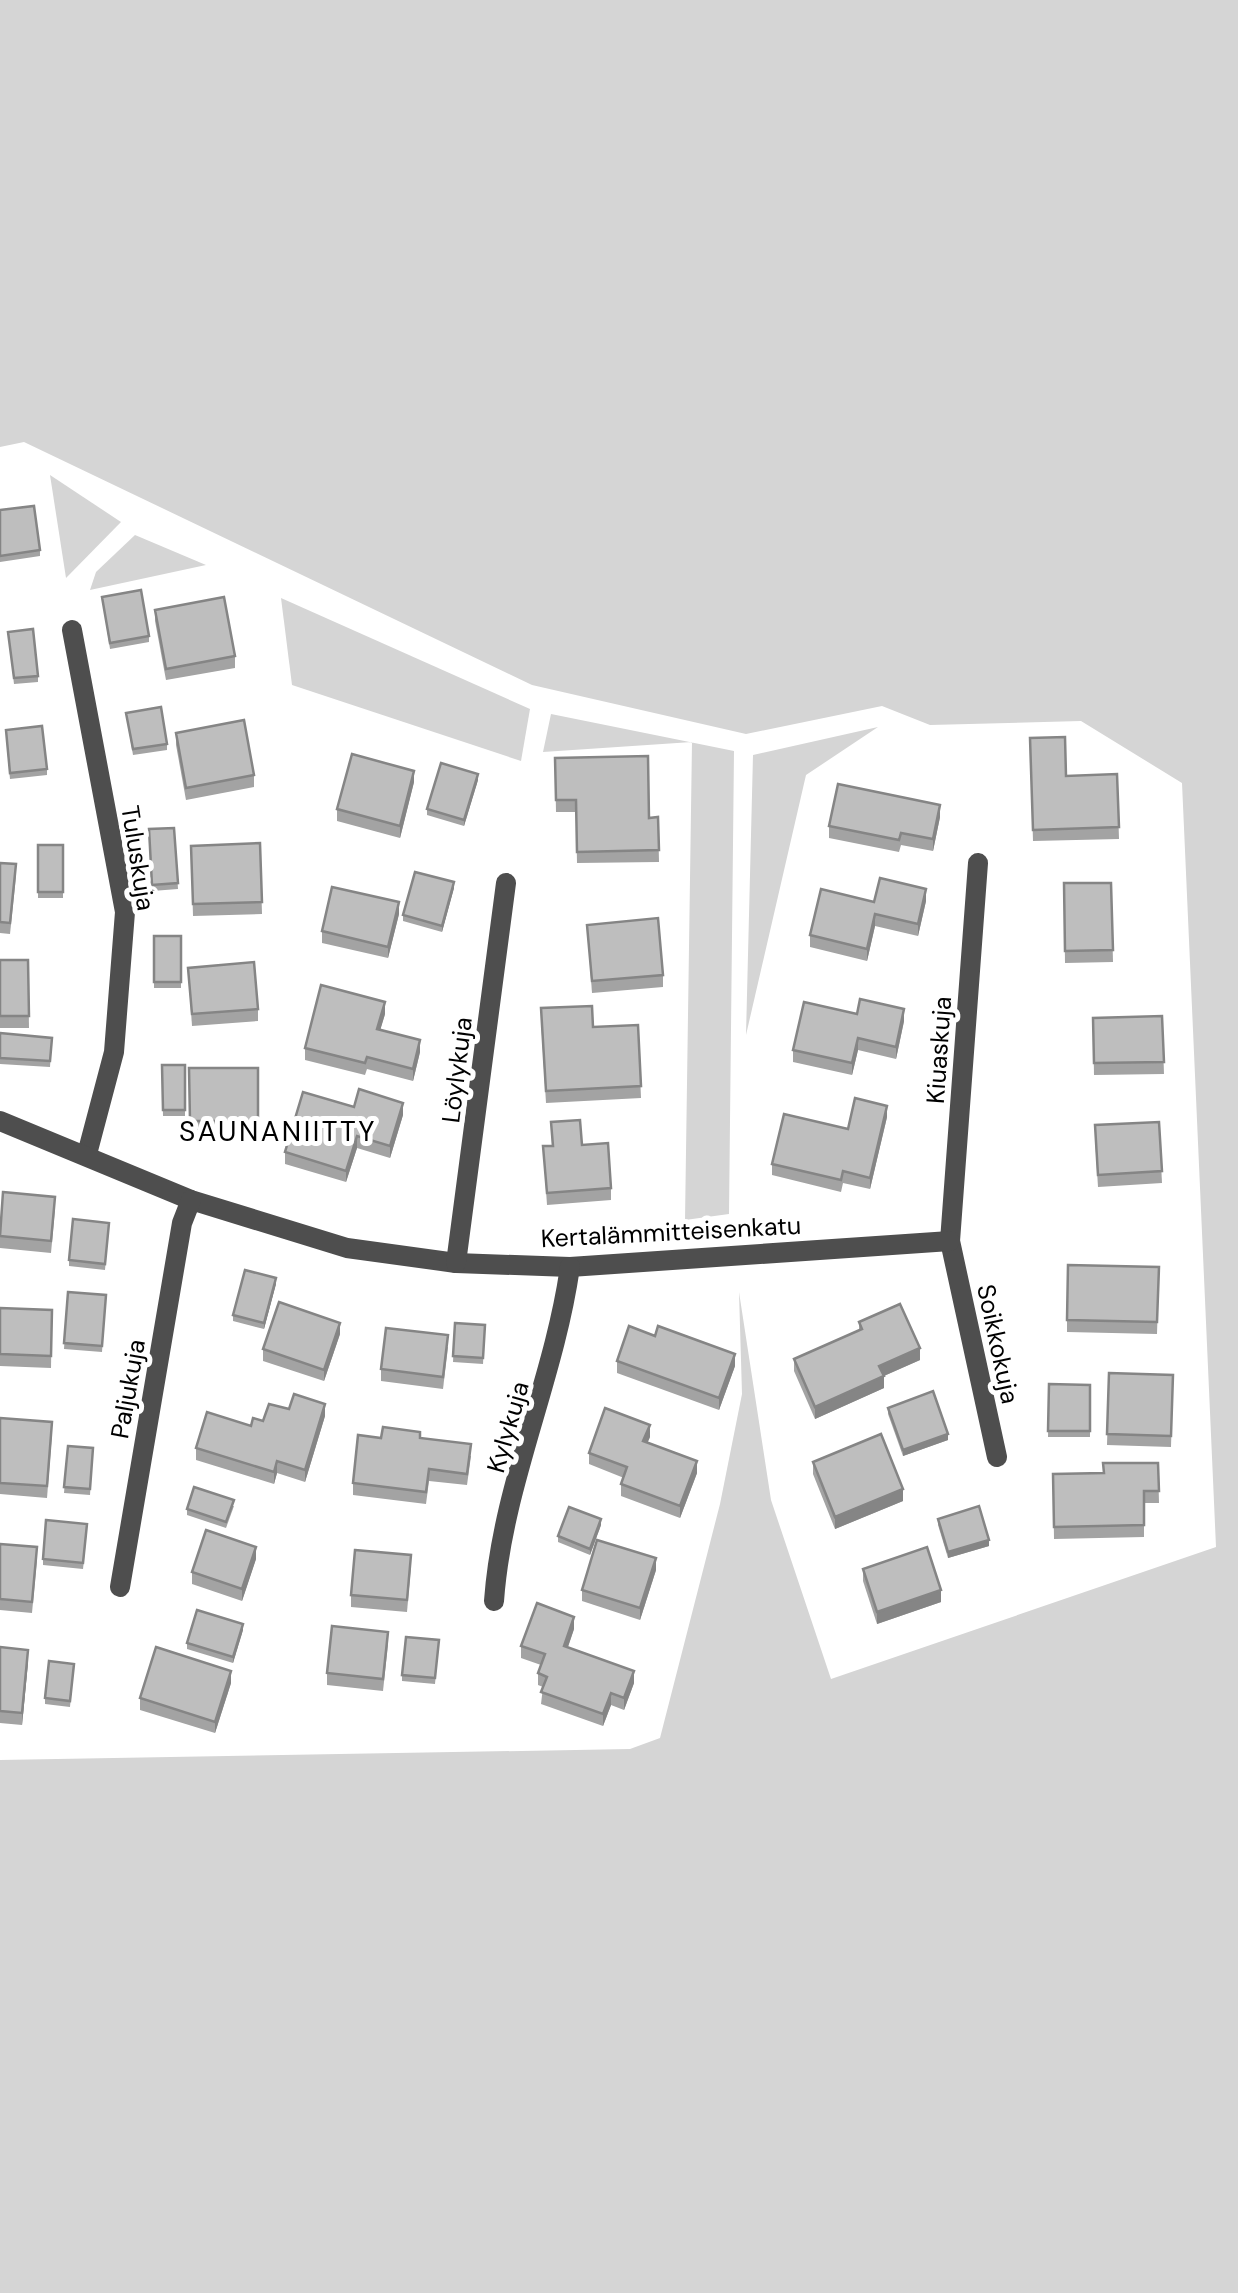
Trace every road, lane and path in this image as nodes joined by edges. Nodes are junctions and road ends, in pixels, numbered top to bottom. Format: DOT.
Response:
graph roads {
  1 [pos="72,630"];
  2 [pos="978,863"];
  3 [pos="506,882"];
  4 [pos="0,1120"];
  5 [pos="88,1154"];
  6 [pos="191,1200"];
  7 [pos="950,1242"];
  8 [pos="456,1263"];
  9 [pos="570,1266"];
  10 [pos="996,1457"];
  11 [pos="120,1587"];
  12 [pos="494,1600"];
  1 -- 5 [label="street, Tuluskuja"];
  2 -- 7 [label="street, Kiuaskuja"];
  3 -- 8 [label="street, Löylykuja"];
  4 -- 5 [label="street, Kertalämmitteisenkatu"];
  5 -- 6 [label="street, Kertalämmitteisenkatu"];
  6 -- 8 [label="street, Kertalämmitteisenkatu"];
  6 -- 11 [label="street, Paljukuja"];
  7 -- 9 [label="street, Kertalämmitteisenkatu"];
  7 -- 10 [label="street, Soikkokuja"];
  8 -- 9 [label="street, Kertalämmitteisenkatu"];
  9 -- 12 [label="street, Kylykuja"];
}
